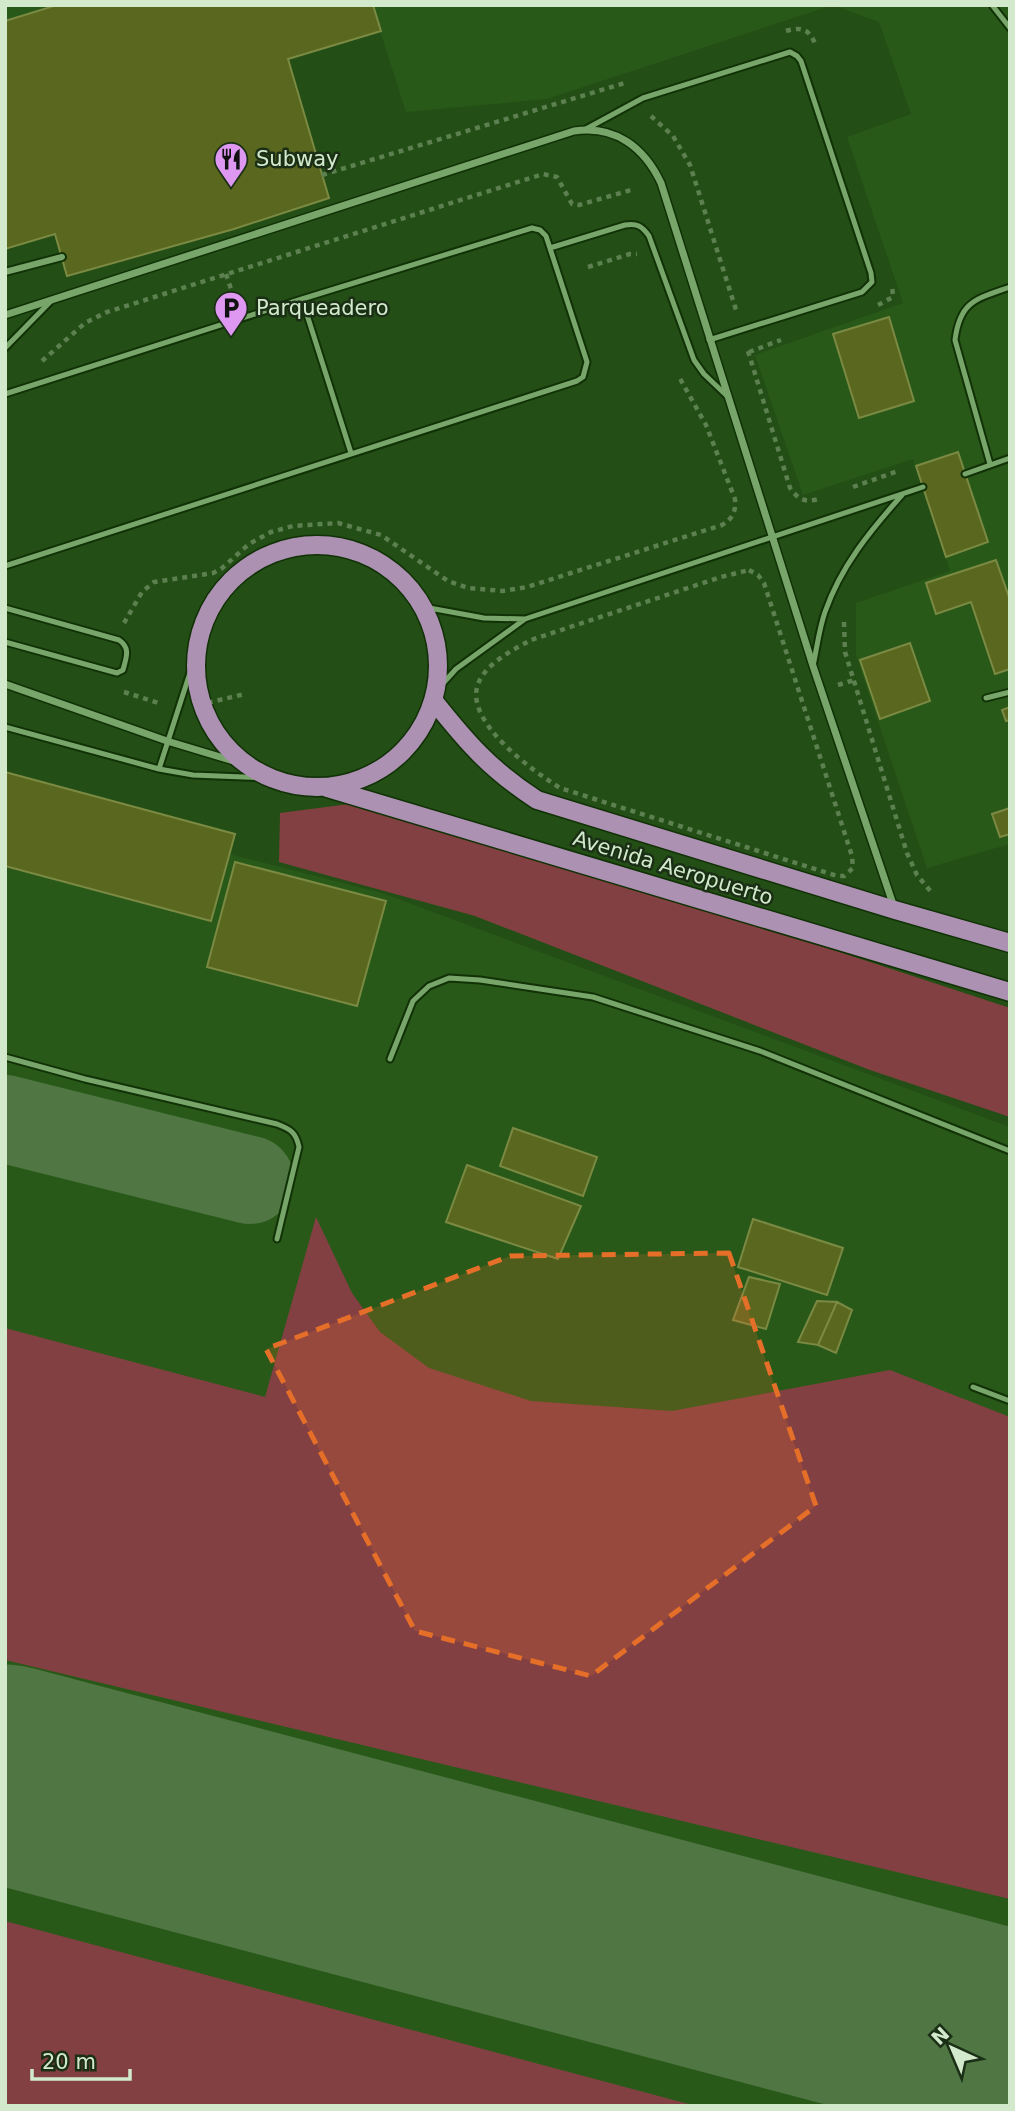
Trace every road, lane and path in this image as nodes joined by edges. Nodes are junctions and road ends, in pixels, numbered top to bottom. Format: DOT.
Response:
graph roads {
  1 [pos="992,5"];
  2 [pos="1010,28"];
  3 [pos="782,33"];
  4 [pos="817,51"];
  5 [pos="639,78"];
  6 [pos="586,129"];
  7 [pos="322,175"];
  8 [pos="631,190"];
  9 [pos="550,248"];
  10 [pos="62,257"];
  11 [pos="642,260"];
  12 [pos="587,267"];
  13 [pos="5,272"];
  14 [pos="226,274"];
  15 [pos="889,277"];
  16 [pos="1010,287"];
  17 [pos="54,297"];
  18 [pos="302,299"];
  19 [pos="874,307"];
  20 [pos="5,314"];
  21 [pos="240,319"];
  22 [pos="786,338"];
  23 [pos="709,340"];
  24 [pos="5,348"];
  25 [pos="749,352"];
  26 [pos="34,365"];
  27 [pos="678,373"];
  28 [pos="5,394"];
  29 [pos="726,395"];
  30 [pos="351,453"];
  31 [pos="1010,458"];
  32 [pos="990,464"];
  33 [pos="965,474"];
  34 [pos="923,487"];
  35 [pos="902,495"];
  36 [pos="774,537"];
  37 [pos="5,566"];
  38 [pos="424,607"];
  39 [pos="5,608"];
  40 [pos="844,617"];
  41 [pos="525,619"];
  42 [pos="116,625"];
  43 [pos="531,640"];
  44 [pos="5,642"];
  45 [pos="196,654"];
  46 [pos="813,666"];
  47 [pos="5,684"];
  48 [pos="1010,692"];
  49 [pos="435,696"];
  50 [pos="986,698"];
  51 [pos="5,727"];
  52 [pos="167,741"];
  53 [pos="247,765"];
  54 [pos="159,769"];
  55 [pos="270,778"];
  56 [pos="324,787"];
  57 [pos="933,895"];
  58 [pos="895,910"];
  59 [pos="1010,943"];
  60 [pos="1010,992"];
  61 [pos="5,1057"];
  62 [pos="390,1059"];
  63 [pos="1010,1151"];
  64 [pos="277,1239"];
  65 [pos="972,1387"];
  66 [pos="1010,1401"];
  1 -- 2 [label="lane"];
  3 -- 4 [label="path"];
  5 -- 7 [label="path"];
  6 -- 17 [label="street"];
  6 -- 23 [label="street"];
  6 -- 23 [label="lane"];
  8 -- 14 [label="path"];
  9 -- 18 [label="lane"];
  9 -- 29 [label="lane"];
  9 -- 30 [label="lane"];
  10 -- 13 [label="street"];
  11 -- 12 [label="path"];
  14 -- 21 [label="path"];
  14 -- 26 [label="path"];
  15 -- 19 [label="path"];
  16 -- 32 [label="lane"];
  17 -- 20 [label="street"];
  17 -- 24 [label="lane"];
  18 -- 21 [label="lane"];
  18 -- 30 [label="lane"];
  21 -- 28 [label="lane"];
  22 -- 25 [label="path"];
  23 -- 29 [label="street"];
  27 -- 42 [label="path"];
  29 -- 36 [label="street"];
  30 -- 37 [label="lane"];
  31 -- 32 [label="lane"];
  32 -- 33 [label="lane"];
  34 -- 35 [label="lane"];
  35 -- 36 [label="lane"];
  35 -- 46 [label="lane"];
  36 -- 41 [label="lane"];
  36 -- 46 [label="street"];
  38 -- 41 [label="lane"];
  38 -- 45 [label="main road"];
  38 -- 49 [label="main road"];
  39 -- 44 [label="lane"];
  40 -- 57 [label="path"];
  41 -- 49 [label="lane"];
  43 -- 43 [label="path"];
  45 -- 52 [label="lane"];
  45 -- 53 [label="main road"];
  46 -- 58 [label="street"];
  47 -- 52 [label="street"];
  48 -- 50 [label="lane"];
  49 -- 56 [label="main road"];
  49 -- 58 [label="main road, Avenida Aeropuerto"];
  51 -- 54 [label="lane"];
  52 -- 53 [label="street"];
  52 -- 54 [label="lane"];
  53 -- 55 [label="main road"];
  54 -- 55 [label="lane"];
  55 -- 56 [label="main road"];
  56 -- 60 [label="main road, Avenida Aeropuerto"];
  58 -- 59 [label="main road, Avenida Aeropuerto"];
  61 -- 64 [label="lane"];
  62 -- 63 [label="lane"];
  65 -- 66 [label="lane"];
}
